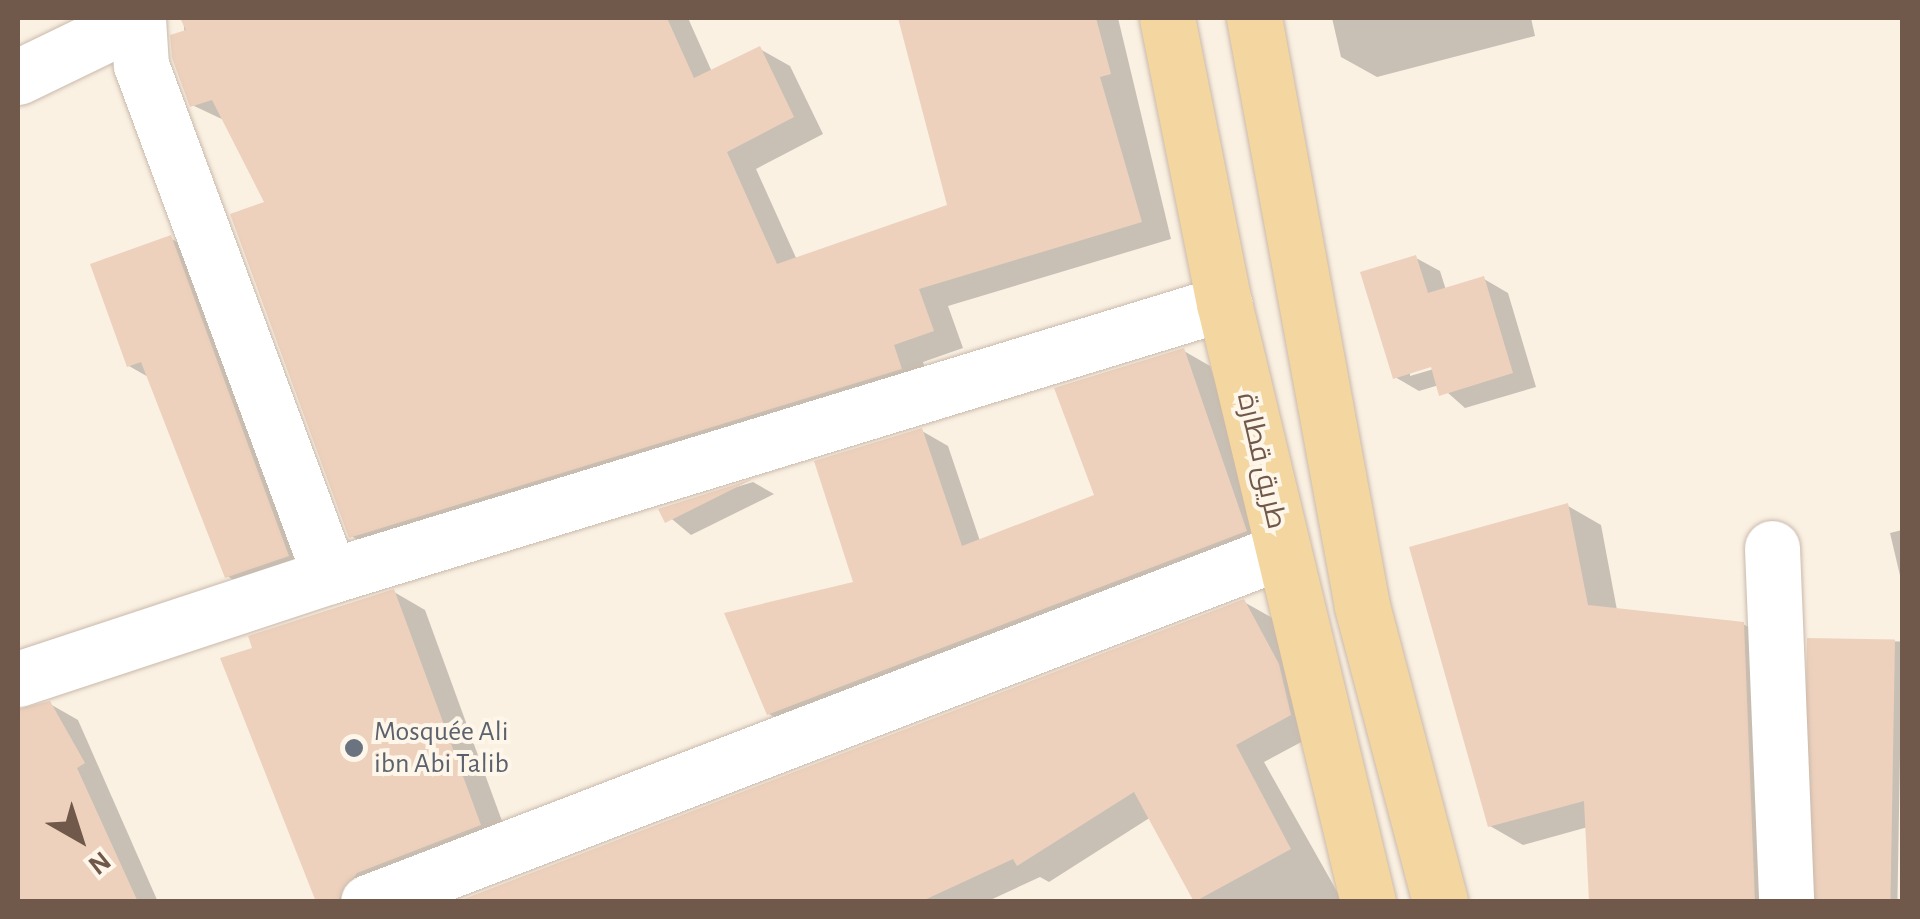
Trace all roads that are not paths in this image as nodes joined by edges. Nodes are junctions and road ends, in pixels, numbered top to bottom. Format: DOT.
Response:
graph roads {
  1 [pos="139,18"];
  2 [pos="1166,18"];
  3 [pos="1254,18"];
  4 [pos="18,78"];
  5 [pos="1224,303"];
  6 [pos="1772,548"];
  7 [pos="1282,550"];
  8 [pos="330,576"];
  9 [pos="18,679"];
  10 [pos="368,902"];
  11 [pos="1368,902"];
  12 [pos="1440,902"];
  13 [pos="1786,902"];
  1 -- 4 [label="street"];
  1 -- 8 [label="street"];
  2 -- 5 [label="main road, طريق قطارة"];
  3 -- 12 [label="main road"];
  5 -- 7 [label="main road, طريق قطارة"];
  5 -- 8 [label="street"];
  6 -- 13 [label="street"];
  7 -- 10 [label="street"];
  7 -- 11 [label="main road, طريق قطارة"];
  8 -- 9 [label="street"];
}
